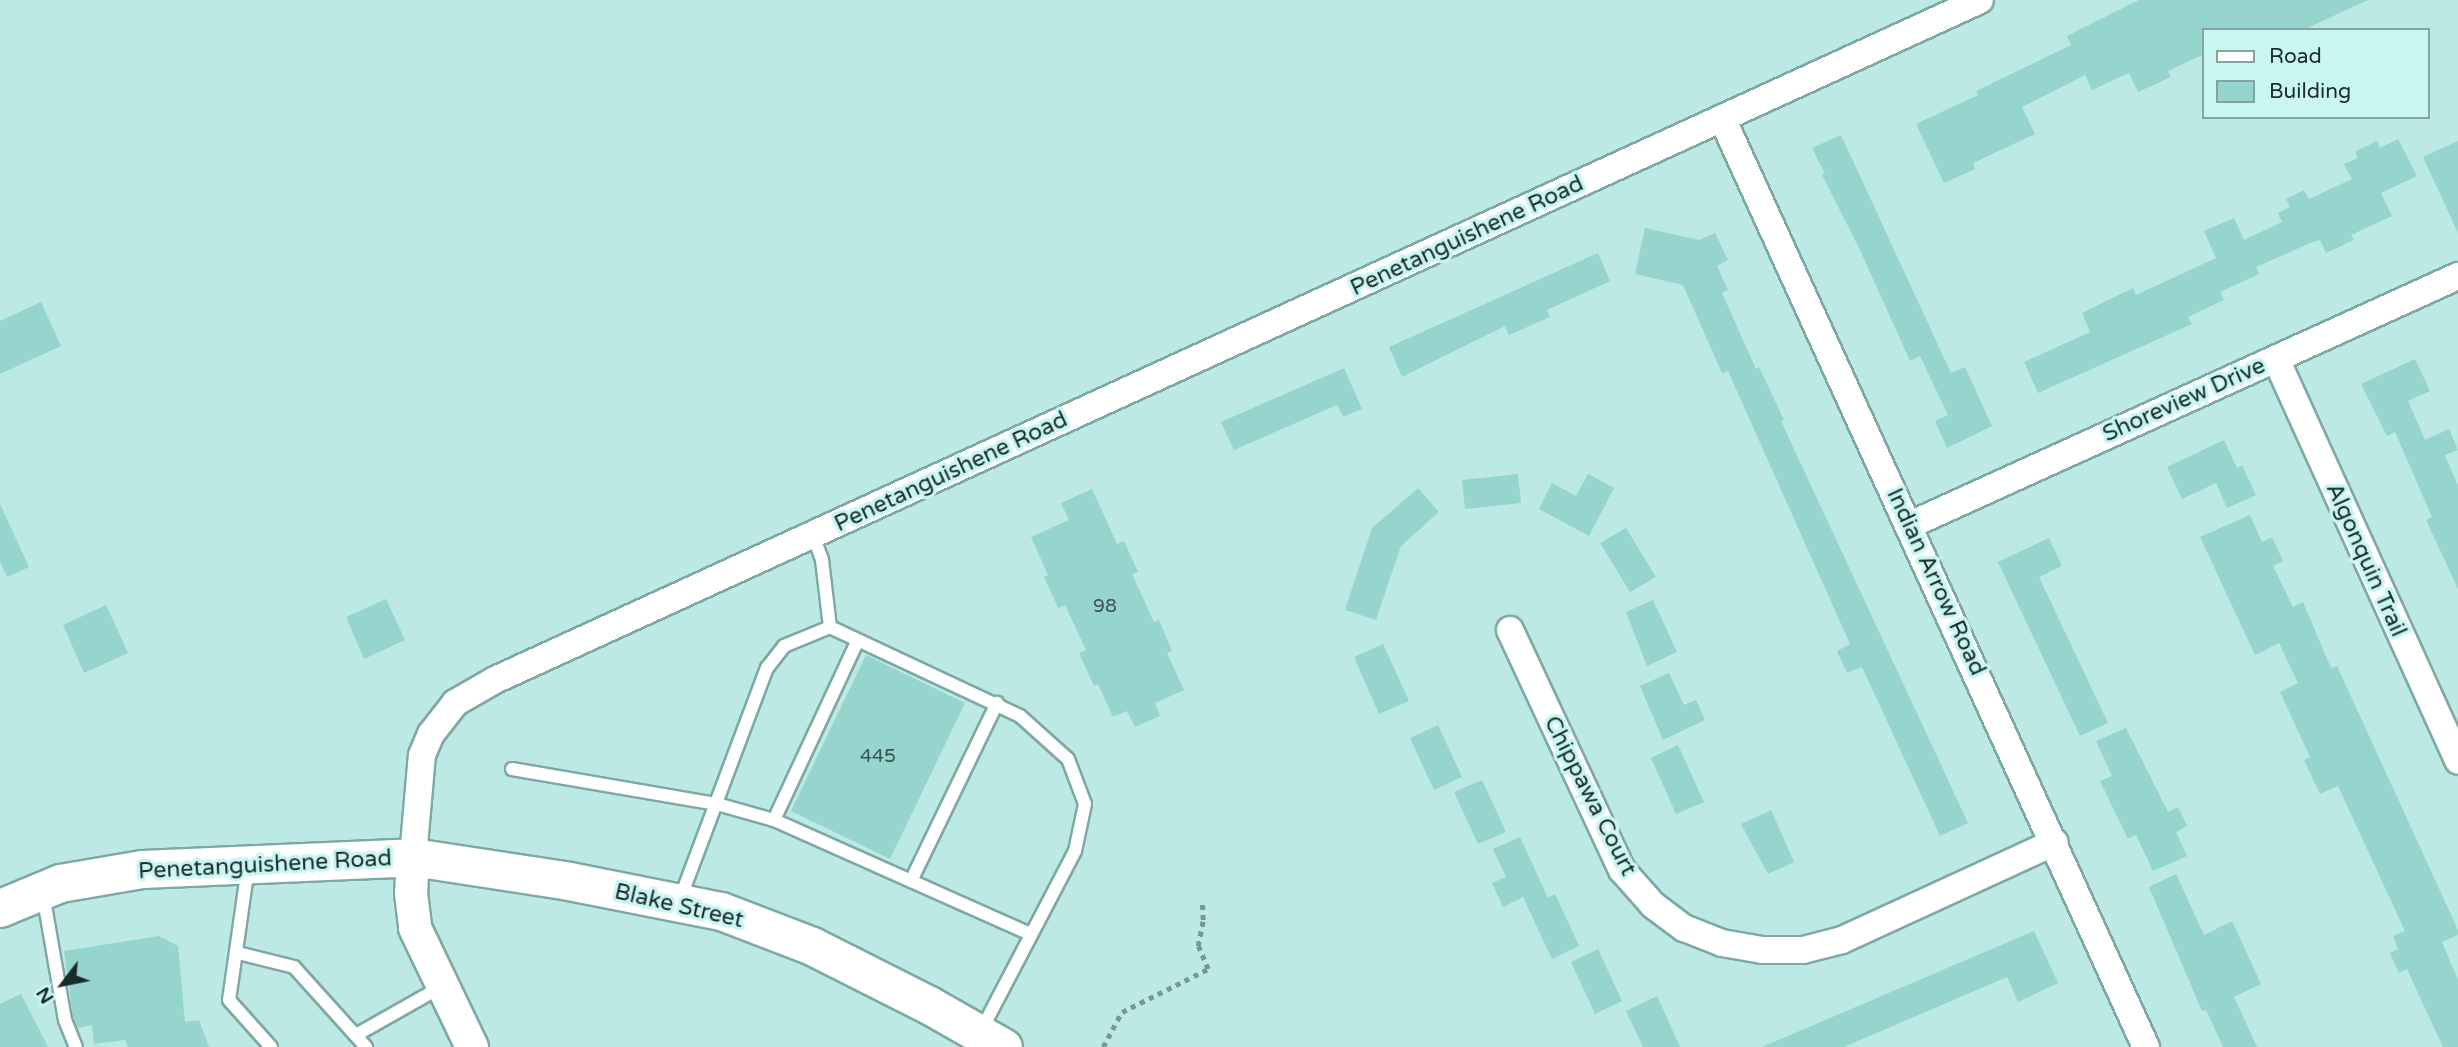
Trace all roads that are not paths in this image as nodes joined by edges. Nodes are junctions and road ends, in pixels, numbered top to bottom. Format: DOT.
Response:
graph roads {
  1 [pos="1980,0"];
  2 [pos="1935,9"];
  3 [pos="1722,118"];
  4 [pos="2458,276"];
  5 [pos="2276,359"];
  6 [pos="1910,525"];
  7 [pos="813,535"];
  8 [pos="830,626"];
  9 [pos="1510,630"];
  10 [pos="857,642"];
  11 [pos="997,704"];
  12 [pos="2458,761"];
  13 [pos="512,769"];
  14 [pos="717,804"];
  15 [pos="774,820"];
  16 [pos="2055,842"];
  17 [pos="413,857"];
  18 [pos="248,863"];
  19 [pos="911,881"];
  20 [pos="43,890"];
  21 [pos="679,903"];
  22 [pos="0,908"];
  23 [pos="1030,934"];
  24 [pos="238,953"];
  25 [pos="441,987"];
  26 [pos="356,1035"];
  27 [pos="985,1043"];
  28 [pos="76,1047"];
  29 [pos="271,1047"];
  30 [pos="366,1047"];
  31 [pos="472,1047"];
  32 [pos="2146,1047"];
  1 -- 2 [label="street, Penetanguishene Road"];
  2 -- 3 [label="street, Penetanguishene Road"];
  3 -- 6 [label="street, Indian Arrow Road"];
  3 -- 7 [label="street, Penetanguishene Road"];
  4 -- 5 [label="street, Shoreview Drive"];
  5 -- 6 [label="street, Shoreview Drive"];
  5 -- 12 [label="street, Algonquin Trail"];
  6 -- 16 [label="street, Indian Arrow Road"];
  7 -- 8 [label="lane"];
  7 -- 17 [label="street, Penetanguishene Road"];
  8 -- 10 [label="lane"];
  8 -- 14 [label="lane"];
  9 -- 16 [label="street, Chippawa Court"];
  10 -- 11 [label="lane"];
  10 -- 15 [label="lane"];
  11 -- 19 [label="lane"];
  11 -- 23 [label="lane"];
  13 -- 14 [label="lane"];
  14 -- 15 [label="lane"];
  14 -- 21 [label="lane"];
  15 -- 19 [label="lane"];
  16 -- 32 [label="street, Indian Arrow Road"];
  17 -- 18 [label="main road, Penetanguishene Road"];
  17 -- 21 [label="main road, Blake Street"];
  17 -- 25 [label="street"];
  18 -- 20 [label="main road, Penetanguishene Road"];
  18 -- 24 [label="lane"];
  19 -- 23 [label="lane"];
  20 -- 22 [label="main road, Penetanguishene Road"];
  20 -- 28 [label="lane"];
  21 -- 27 [label="main road, Blake Street"];
  23 -- 27 [label="lane"];
  24 -- 26 [label="lane"];
  24 -- 29 [label="lane"];
  25 -- 26 [label="lane"];
  25 -- 31 [label="street"];
  26 -- 30 [label="lane"];
}
